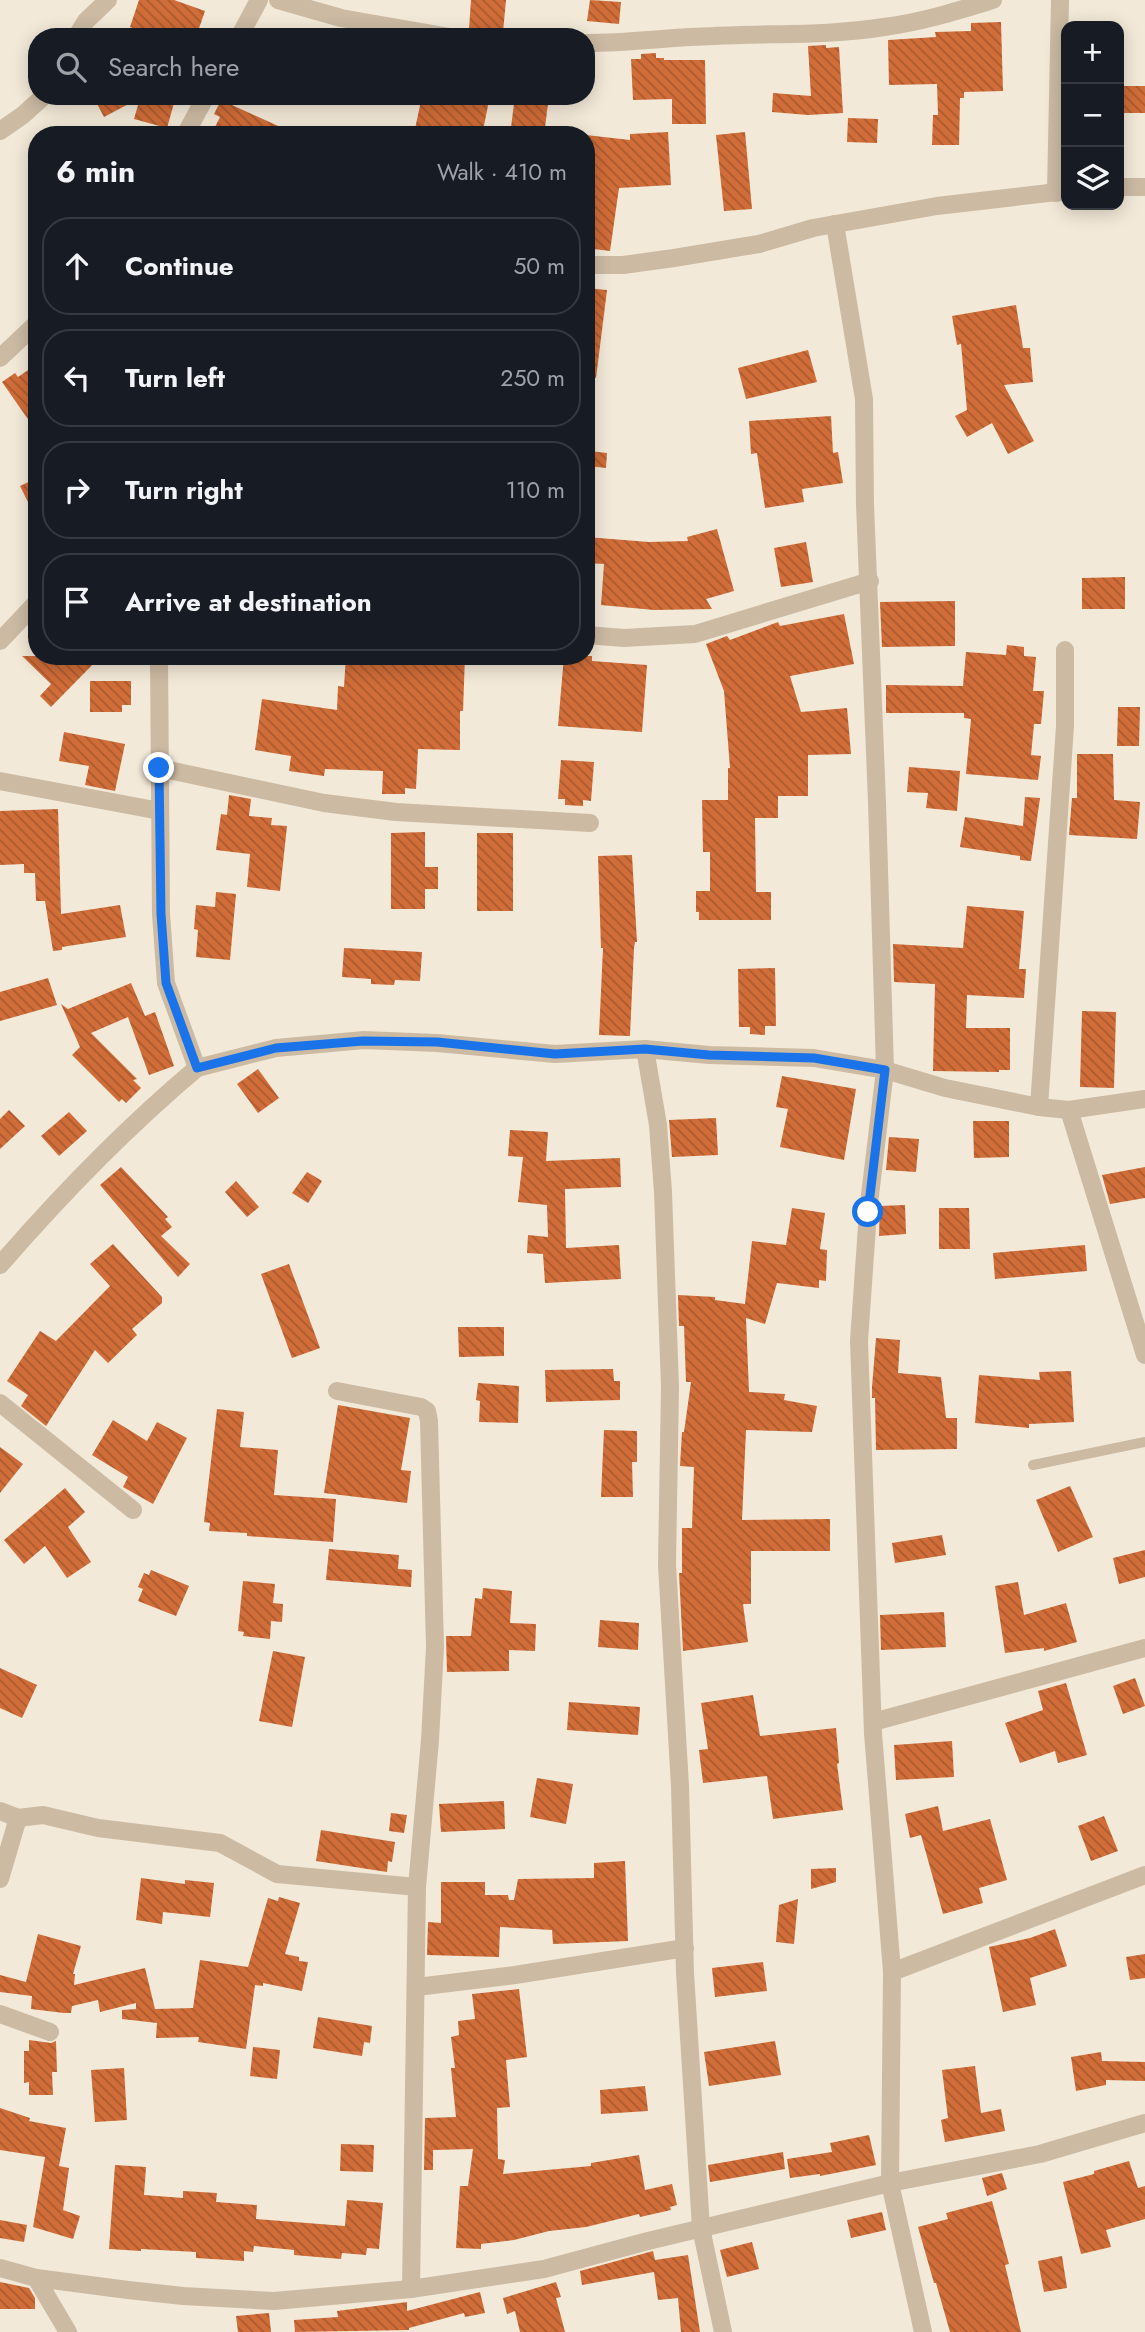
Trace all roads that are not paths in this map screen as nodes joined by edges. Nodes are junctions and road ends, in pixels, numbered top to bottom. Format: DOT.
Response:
graph roads {
  1 [pos="108,0"];
  2 [pos="259,0"];
  3 [pos="278,0"];
  4 [pos="993,0"];
  5 [pos="1060,0"];
  6 [pos="82,28"];
  7 [pos="244,28"];
  8 [pos="398,28"];
  9 [pos="595,43"];
  10 [pos="33,105"];
  11 [pos="201,105"];
  12 [pos="190,126"];
  13 [pos="0,131"];
  14 [pos="1124,187"];
  15 [pos="1145,187"];
  16 [pos="1061,192"];
  17 [pos="835,224"];
  18 [pos="595,265"];
  19 [pos="28,332"];
  20 [pos="0,358"];
  21 [pos="870,581"];
  22 [pos="28,611"];
  23 [pos="595,636"];
  24 [pos="0,641"];
  25 [pos="1065,650"];
  26 [pos="159,665"];
  27 [pos="159,768"];
  28 [pos="0,781"];
  29 [pos="160,811"];
  30 [pos="590,823"];
  31 [pos="645,1049"];
  32 [pos="197,1068"];
  33 [pos="885,1070"];
  34 [pos="1145,1099"];
  35 [pos="1039,1107"];
  36 [pos="1069,1110"];
  37 [pos="0,1265"];
  38 [pos="1145,1355"];
  39 [pos="337,1391"];
  40 [pos="0,1403"];
  41 [pos="1145,1442"];
  42 [pos="1033,1465"];
  43 [pos="133,1510"];
  44 [pos="1145,1648"];
  45 [pos="873,1723"];
  46 [pos="0,1811"];
  47 [pos="18,1818"];
  48 [pos="1145,1875"];
  49 [pos="0,1879"];
  50 [pos="417,1887"];
  51 [pos="685,1948"];
  52 [pos="892,1972"];
  53 [pos="416,1987"];
  54 [pos="0,2014"];
  55 [pos="50,2032"];
  56 [pos="1145,2123"];
  57 [pos="890,2183"];
  58 [pos="701,2228"];
  59 [pos="0,2268"];
  60 [pos="36,2278"];
  61 [pos="411,2289"];
  62 [pos="68,2332"];
  63 [pos="723,2332"];
  64 [pos="923,2332"];
  1 -- 6 [label="street"];
  2 -- 7 [label="street"];
  3 -- 8 [label="street"];
  4 -- 9 [label="street"];
  5 -- 16 [label="street"];
  10 -- 13 [label="street"];
  11 -- 12 [label="street"];
  14 -- 15 [label="street"];
  16 -- 17 [label="street"];
  17 -- 18 [label="street"];
  17 -- 21 [label="street"];
  19 -- 20 [label="street"];
  21 -- 23 [label="street"];
  21 -- 33 [label="street"];
  22 -- 24 [label="street"];
  25 -- 35 [label="street"];
  26 -- 27 [label="street"];
  27 -- 29 [label="street"];
  27 -- 30 [label="street"];
  28 -- 29 [label="street"];
  29 -- 32 [label="street"];
  31 -- 32 [label="street"];
  31 -- 33 [label="street"];
  31 -- 51 [label="street"];
  32 -- 37 [label="street"];
  33 -- 35 [label="street"];
  33 -- 45 [label="street"];
  34 -- 36 [label="street"];
  35 -- 36 [label="street"];
  36 -- 38 [label="street"];
  39 -- 50 [label="street"];
  40 -- 43 [label="street"];
  41 -- 42 [label="lane"];
  44 -- 45 [label="street"];
  45 -- 52 [label="street"];
  46 -- 47 [label="street"];
  47 -- 49 [label="street"];
  47 -- 50 [label="street"];
  48 -- 52 [label="street"];
  50 -- 53 [label="street"];
  51 -- 53 [label="street"];
  51 -- 58 [label="street"];
  52 -- 57 [label="street"];
  53 -- 61 [label="street"];
  54 -- 55 [label="street"];
  56 -- 57 [label="street"];
  57 -- 58 [label="street"];
  57 -- 64 [label="street"];
  58 -- 61 [label="street"];
  58 -- 63 [label="street"];
  59 -- 60 [label="street"];
  60 -- 61 [label="street"];
  60 -- 62 [label="street"];
}
